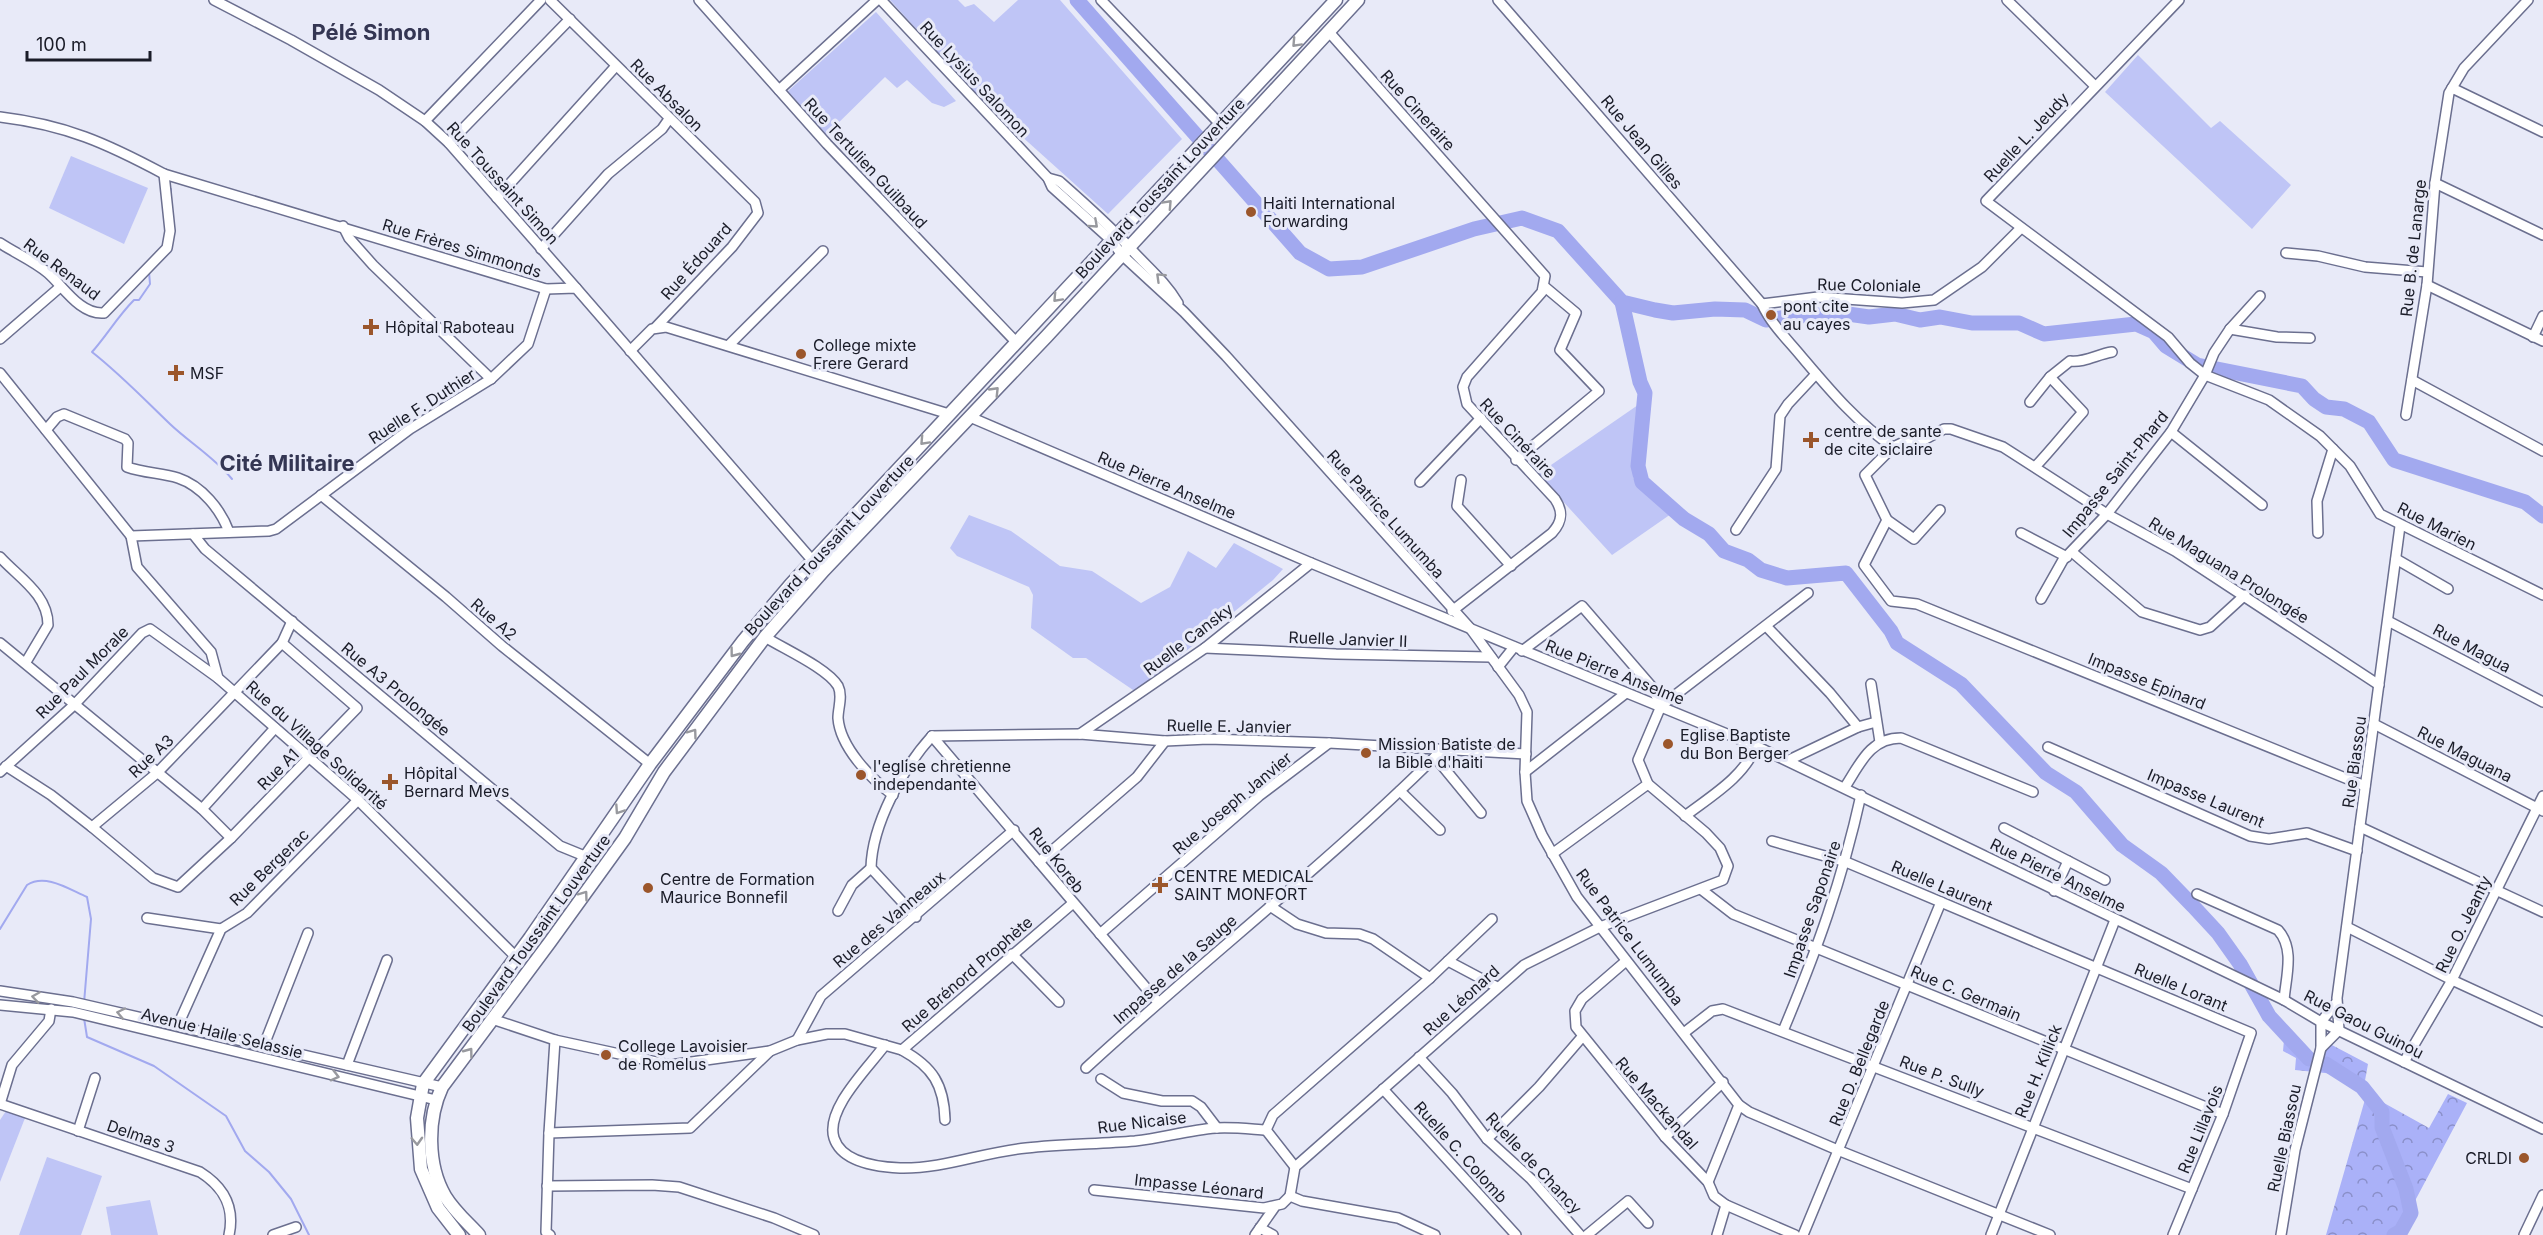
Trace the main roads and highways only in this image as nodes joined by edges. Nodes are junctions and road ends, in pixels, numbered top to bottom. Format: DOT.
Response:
graph roads {
  1 [pos="1336,0"];
  2 [pos="1358,0"];
  3 [pos="812,560"];
  4 [pos="824,570"];
  5 [pos="516,957"];
  6 [pos="531,967"];
  7 [pos="459,1235"];
  8 [pos="479,1235"];
  1 -- 3 [label="main road, Boulevard Toussaint Louverture, one-way"];
  4 -- 2 [label="main road, Boulevard Toussaint Louverture, one-way"];
  3 -- 4 [label="main road"];
  3 -- 5 [label="main road, Boulevard Toussaint Louverture, one-way"];
  6 -- 4 [label="main road, Boulevard Toussaint Louverture, one-way"];
  5 -- 6 [label="main road"];
  5 -- 7 [label="main road, Boulevard Toussaint Louverture, one-way"];
  8 -- 6 [label="main road, Boulevard Toussaint Louverture, one-way"];
}
